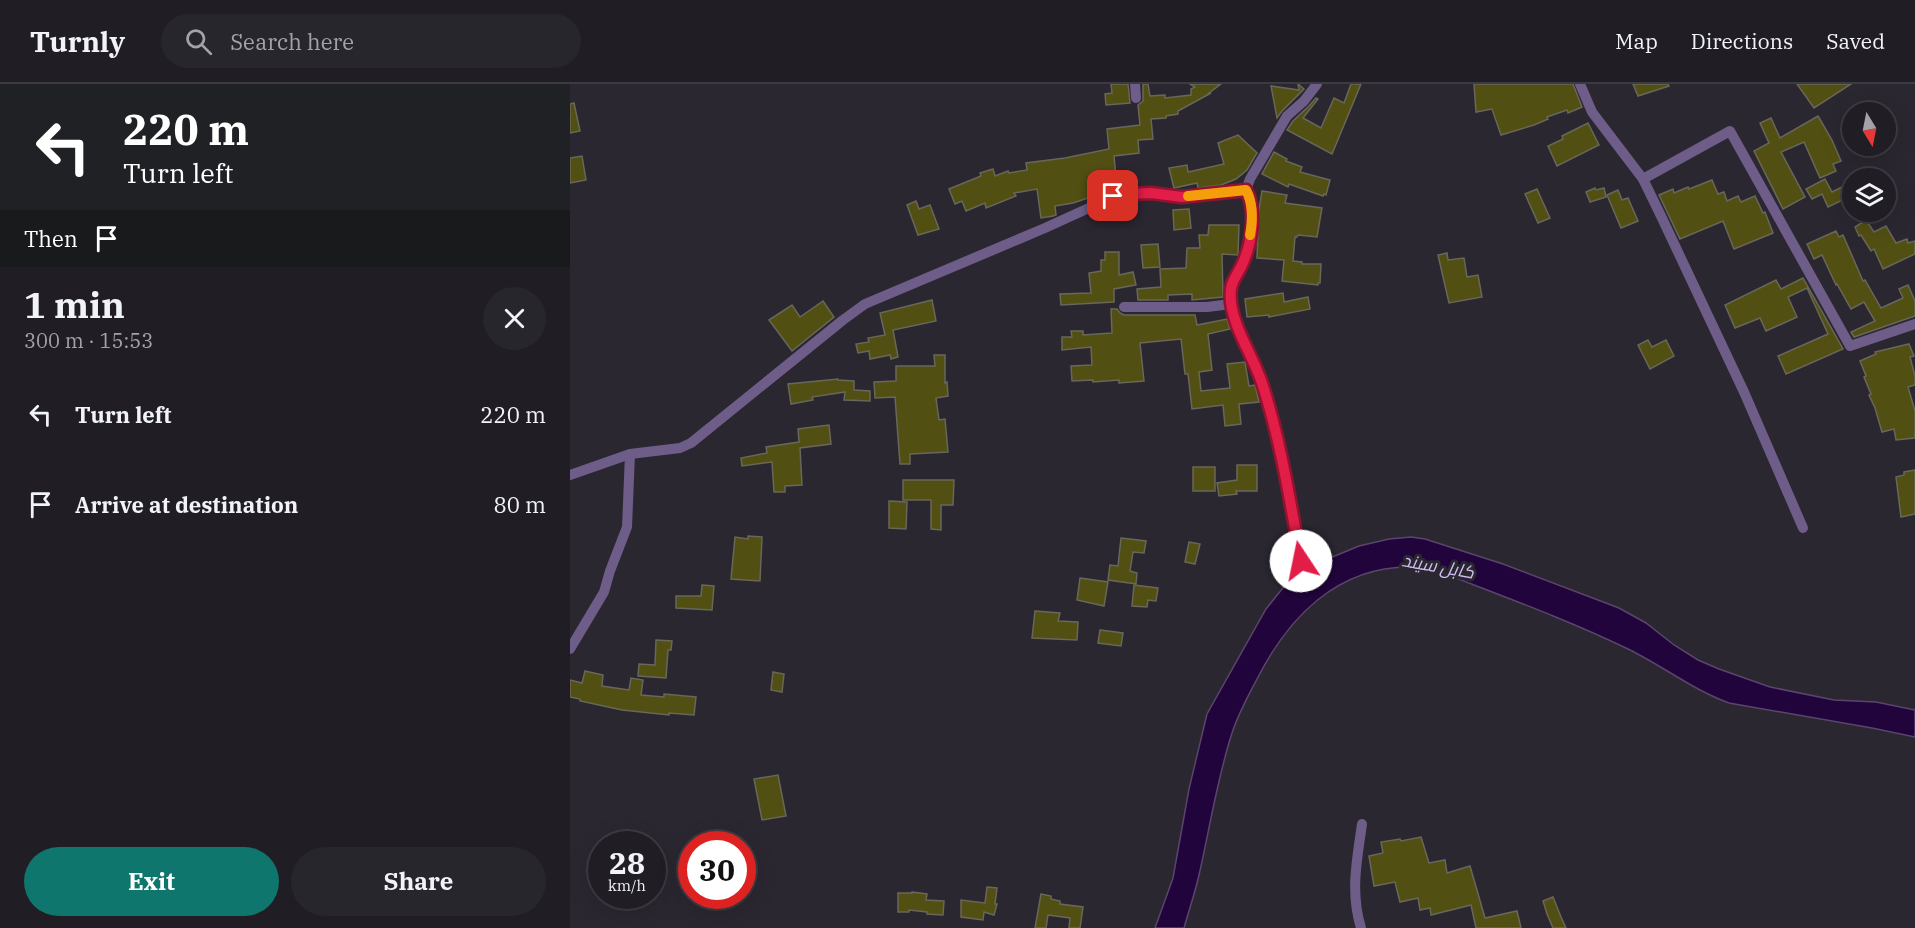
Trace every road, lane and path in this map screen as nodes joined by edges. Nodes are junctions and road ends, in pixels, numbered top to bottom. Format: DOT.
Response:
graph roads {
  1 [pos="1135,84"];
  2 [pos="1317,84"];
  3 [pos="1580,84"];
  4 [pos="1136,98"];
  5 [pos="1643,178"];
  6 [pos="1246,190"];
  7 [pos="1232,304"];
  8 [pos="1124,307"];
  9 [pos="1915,324"];
  10 [pos="630,454"];
  11 [pos="570,475"];
  12 [pos="1803,528"];
  13 [pos="1301,561"];
  14 [pos="570,649"];
  15 [pos="1362,824"];
  16 [pos="1361,928"];
  1 -- 4 [label="street"];
  2 -- 6 [label="street"];
  3 -- 5 [label="street"];
  5 -- 9 [label="street"];
  5 -- 12 [label="street"];
  6 -- 7 [label="street"];
  6 -- 10 [label="street"];
  7 -- 8 [label="street"];
  7 -- 13 [label="street"];
  10 -- 11 [label="street"];
  10 -- 14 [label="street"];
  15 -- 16 [label="street"];
}
